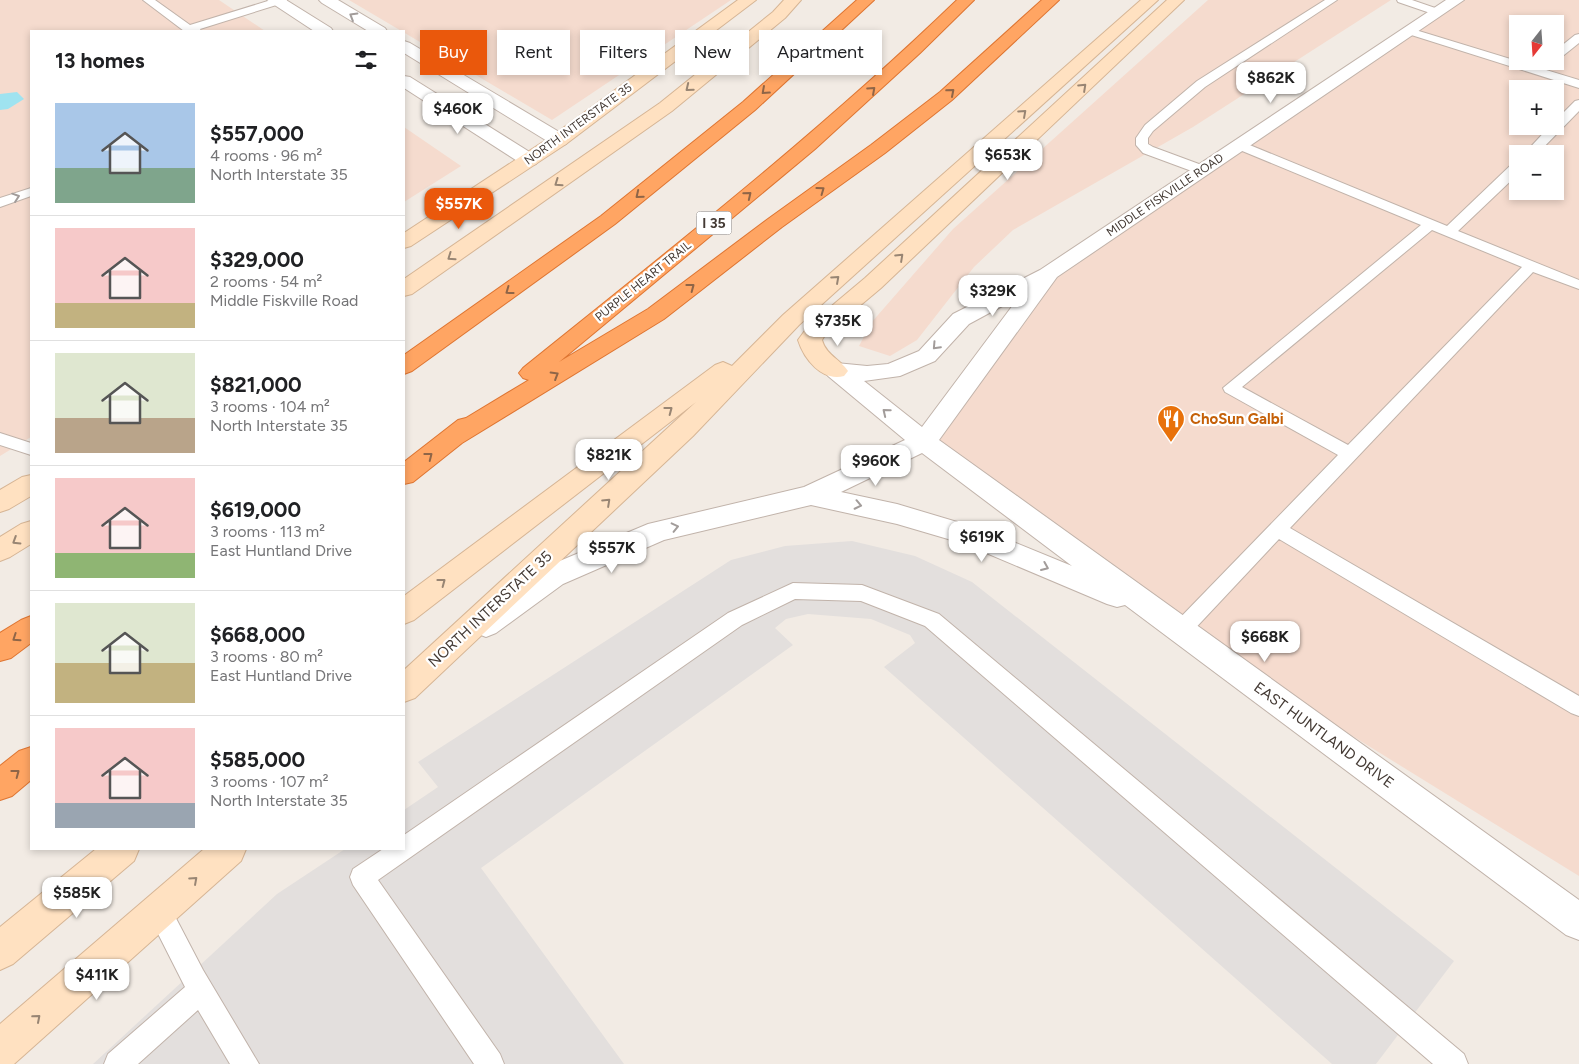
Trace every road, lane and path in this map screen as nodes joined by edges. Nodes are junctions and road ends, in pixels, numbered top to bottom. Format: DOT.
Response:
graph roads {
  1 [pos="148,0"];
  2 [pos="278,0"];
  3 [pos="327,0"];
  4 [pos="748,0"];
  5 [pos="793,0"];
  6 [pos="866,0"];
  7 [pos="966,0"];
  8 [pos="1051,0"];
  9 [pos="1150,0"];
  10 [pos="1176,0"];
  11 [pos="1332,0"];
  12 [pos="1402,0"];
  13 [pos="1456,0"];
  14 [pos="1437,12"];
  15 [pos="192,30"];
  16 [pos="323,30"];
  17 [pos="377,30"];
  18 [pos="1409,32"];
  19 [pos="1579,37"];
  20 [pos="405,47"];
  21 [pos="1564,50"];
  22 [pos="1538,71"];
  23 [pos="405,82"];
  24 [pos="1579,84"];
  25 [pos="1579,104"];
  26 [pos="559,140"];
  27 [pos="1240,144"];
  28 [pos="1539,145"];
  29 [pos="530,160"];
  30 [pos="1202,170"];
  31 [pos="1509,175"];
  32 [pos="30,192"];
  33 [pos="0,203"];
  34 [pos="1431,224"];
  35 [pos="1449,232"];
  36 [pos="405,241"];
  37 [pos="1531,266"];
  38 [pos="1050,272"];
  39 [pos="1579,285"];
  40 [pos="405,288"];
  41 [pos="791,320"];
  42 [pos="405,365"];
  43 [pos="836,370"];
  44 [pos="453,437"];
  45 [pos="0,439"];
  46 [pos="924,442"];
  47 [pos="30,449"];
  48 [pos="1350,454"];
  49 [pos="405,474"];
  50 [pos="30,485"];
  51 [pos="810,495"];
  52 [pos="0,502"];
  53 [pos="1278,529"];
  54 [pos="30,532"];
  55 [pos="0,550"];
  56 [pos="405,611"];
  57 [pos="1169,622"];
  58 [pos="30,629"];
  59 [pos="0,649"];
  60 [pos="413,681"];
  61 [pos="1579,707"];
  62 [pos="30,762"];
  63 [pos="0,785"];
  64 [pos="405,847"];
  65 [pos="121,850"];
  66 [pos="228,850"];
  67 [pos="400,850"];
  68 [pos="159,912"];
  69 [pos="1579,922"];
  70 [pos="0,951"];
  71 [pos="200,990"];
  72 [pos="0,1050"];
  73 [pos="118,1064"];
  74 [pos="245,1064"];
  75 [pos="490,1064"];
  76 [pos="1454,1064"];
  1 -- 15 [label="lane"];
  2 -- 15 [label="lane"];
  2 -- 16 [label="street"];
  17 -- 3 [label="street, one-way"];
  4 -- 26 [label="main road, NORTH INTERSTATE 35"];
  5 -- 40 [label="main road, one-way"];
  6 -- 42 [label="highway, one-way"];
  44 -- 7 [label="highway, PURPLE HEART TRAIL / I 35, one-way"];
  44 -- 8 [label="highway, one-way"];
  41 -- 9 [label="main road, NORTH INTERSTATE 35, one-way"];
  43 -- 10 [label="main road, one-way"];
  11 -- 30 [label="lane"];
  12 -- 14 [label="lane"];
  13 -- 14 [label="street, MIDDLE FISKVILLE ROAD"];
  14 -- 18 [label="street, MIDDLE FISKVILLE ROAD"];
  18 -- 22 [label="lane"];
  18 -- 27 [label="street, MIDDLE FISKVILLE ROAD"];
  19 -- 21 [label="lane"];
  20 -- 26 [label="street"];
  22 -- 24 [label="lane"];
  23 -- 29 [label="street"];
  25 -- 28 [label="lane"];
  26 -- 29 [label="main road, NORTH INTERSTATE 35"];
  27 -- 30 [label="street, MIDDLE FISKVILLE ROAD"];
  27 -- 34 [label="lane"];
  29 -- 36 [label="main road, NORTH INTERSTATE 35"];
  30 -- 38 [label="street, MIDDLE FISKVILLE ROAD"];
  31 -- 35 [label="lane"];
  33 -- 32 [label="lane, one-way"];
  34 -- 35 [label="lane"];
  34 -- 48 [label="lane"];
  35 -- 37 [label="lane"];
  37 -- 39 [label="lane"];
  37 -- 48 [label="lane"];
  38 -- 43 [label="street, one-way"];
  38 -- 46 [label="street, MIDDLE FISKVILLE ROAD"];
  56 -- 41 [label="main road, one-way"];
  60 -- 41 [label="main road, NORTH INTERSTATE 35, one-way"];
  46 -- 43 [label="street, EAST HUNTLAND DRIVE, one-way"];
  49 -- 44 [label="highway, PURPLE HEART TRAIL / I 35, one-way"];
  45 -- 47 [label="lane"];
  46 -- 51 [label="street"];
  46 -- 57 [label="street, EAST HUNTLAND DRIVE"];
  48 -- 53 [label="lane"];
  50 -- 52 [label="main road"];
  51 -- 57 [label="street, one-way"];
  60 -- 51 [label="street, one-way"];
  53 -- 57 [label="lane"];
  53 -- 61 [label="lane"];
  54 -- 55 [label="main road, one-way"];
  57 -- 69 [label="street, EAST HUNTLAND DRIVE"];
  58 -- 59 [label="highway, one-way"];
  63 -- 62 [label="highway, one-way"];
  64 -- 76 [label="lane"];
  65 -- 70 [label="main road"];
  68 -- 66 [label="main road, one-way"];
  67 -- 75 [label="lane"];
  68 -- 71 [label="lane"];
  72 -- 68 [label="main road, one-way"];
  71 -- 73 [label="lane"];
  71 -- 74 [label="lane"];
}
